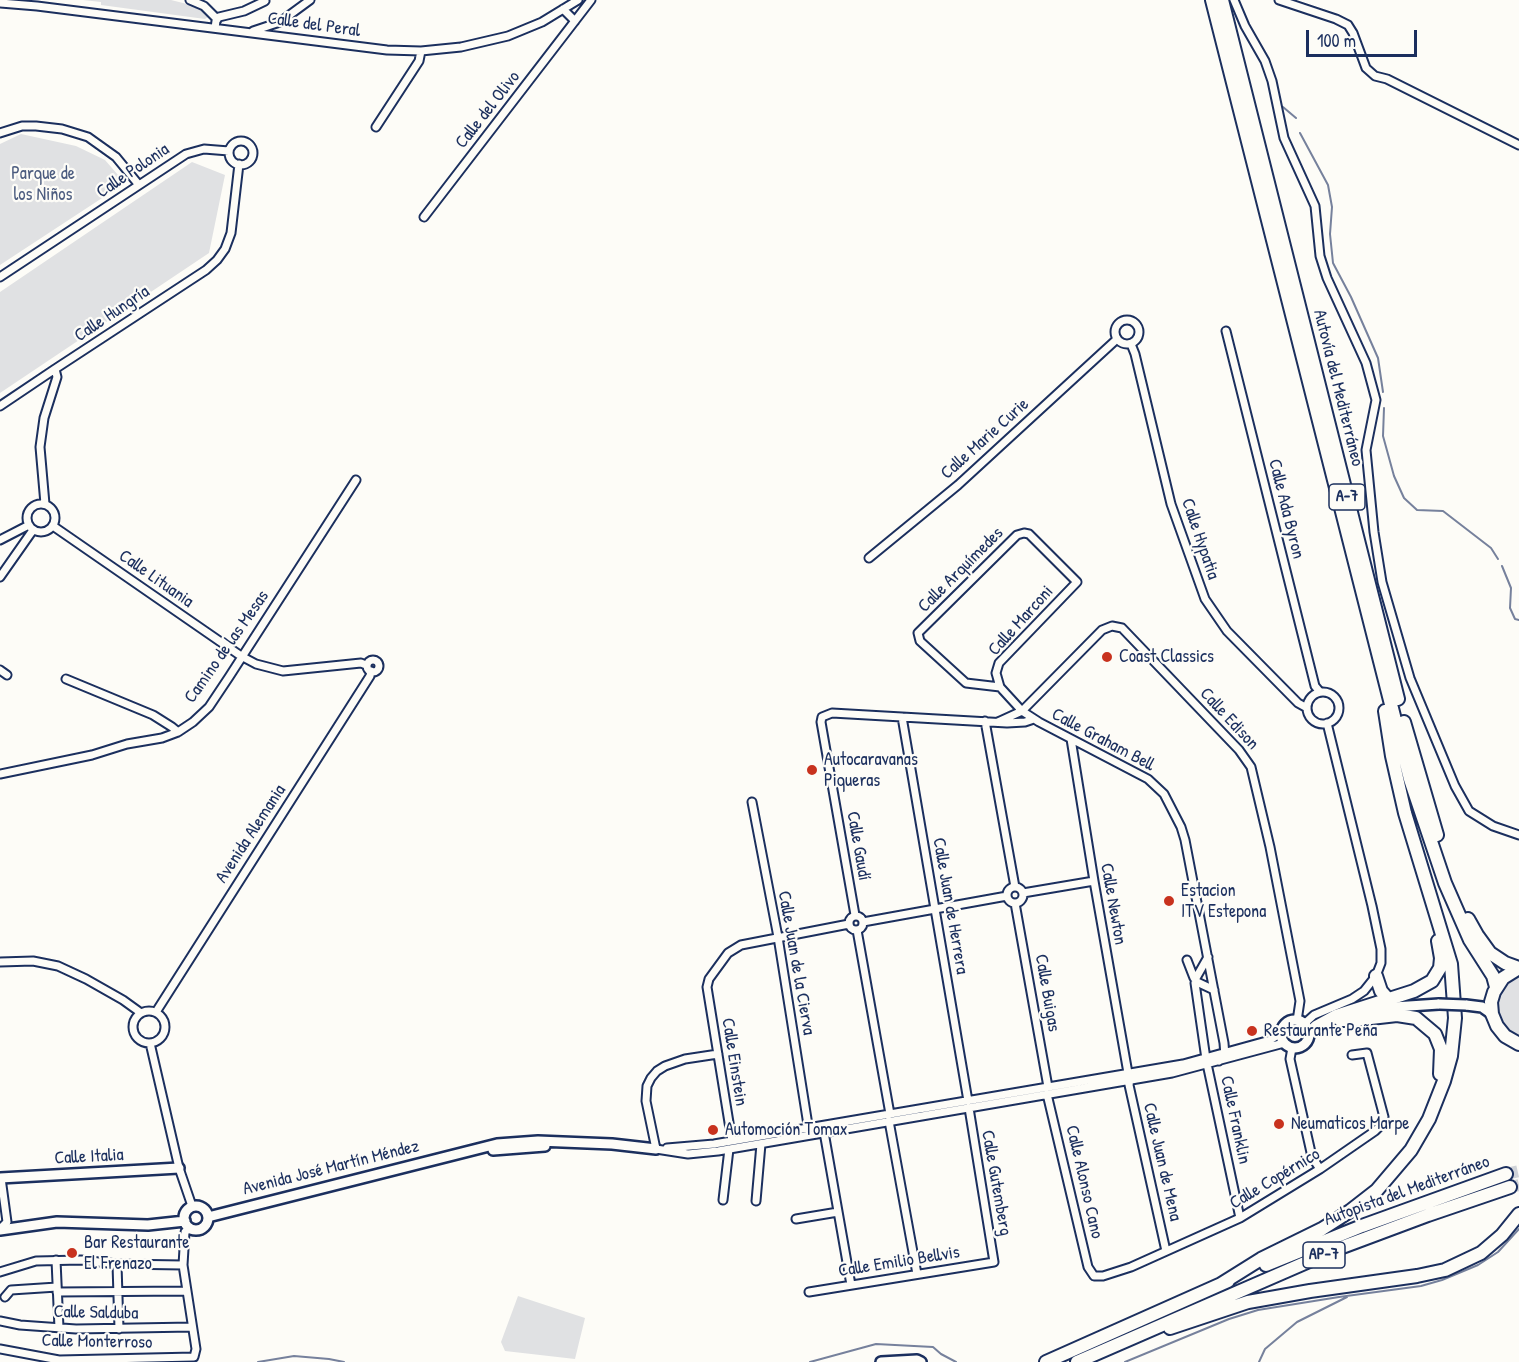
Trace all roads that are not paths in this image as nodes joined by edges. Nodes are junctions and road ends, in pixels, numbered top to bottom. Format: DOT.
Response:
graph roads {
  1 [pos="190,0"];
  2 [pos="310,0"];
  3 [pos="578,0"];
  4 [pos="591,0"];
  5 [pos="1212,0"];
  6 [pos="1222,0"];
  7 [pos="1234,0"];
  8 [pos="1279,0"];
  9 [pos="265,1"];
  10 [pos="0,3"];
  11 [pos="563,9"];
  12 [pos="217,19"];
  13 [pos="575,21"];
  14 [pos="280,22"];
  15 [pos="215,28"];
  16 [pos="248,32"];
  17 [pos="277,35"];
  18 [pos="421,51"];
  19 [pos="375,128"];
  20 [pos="0,133"];
  21 [pos="1519,145"];
  22 [pos="229,151"];
  23 [pos="239,164"];
  24 [pos="139,185"];
  25 [pos="424,217"];
  26 [pos="0,277"];
  27 [pos="1226,331"];
  28 [pos="1117,339"];
  29 [pos="1131,344"];
  30 [pos="55,369"];
  31 [pos="0,406"];
  32 [pos="356,480"];
  33 [pos="45,504"];
  34 [pos="53,526"];
  35 [pos="31,527"];
  36 [pos="0,540"];
  37 [pos="869,558"];
  38 [pos="0,577"];
  39 [pos="1077,582"];
  40 [pos="1374,645"];
  41 [pos="241,656"];
  42 [pos="369,668"];
  43 [pos="0,670"];
  44 [pos="7,675"];
  45 [pos="66,680"];
  46 [pos="1000,687"];
  47 [pos="1320,692"];
  48 [pos="1307,708"];
  49 [pos="1022,711"];
  50 [pos="826,714"];
  51 [pos="902,717"];
  52 [pos="1034,719"];
  53 [pos="985,721"];
  54 [pos="998,722"];
  55 [pos="1327,723"];
  56 [pos="178,732"];
  57 [pos="1071,739"];
  58 [pos="0,774"];
  59 [pos="753,802"];
  60 [pos="1517,832"];
  61 [pos="1414,844"];
  62 [pos="1094,881"];
  63 [pos="1014,887"];
  64 [pos="1023,893"];
  65 [pos="1007,896"];
  66 [pos="1016,903"];
  67 [pos="935,908"];
  68 [pos="855,915"];
  69 [pos="863,921"];
  70 [pos="849,924"];
  71 [pos="857,930"];
  72 [pos="778,937"];
  73 [pos="1208,957"];
  74 [pos="1187,960"];
  75 [pos="0,962"];
  76 [pos="1519,968"];
  77 [pos="1376,976"];
  78 [pos="1195,982"];
  79 [pos="1215,990"];
  80 [pos="1494,992"];
  81 [pos="1388,999"];
  82 [pos="1471,1005"];
  83 [pos="156,1012"];
  84 [pos="141,1013"];
  85 [pos="1492,1014"];
  86 [pos="1340,1020"];
  87 [pos="1306,1025"];
  88 [pos="1281,1033"];
  89 [pos="150,1043"];
  90 [pos="1519,1044"];
  91 [pos="1288,1045"];
  92 [pos="718,1054"];
  93 [pos="1225,1054"];
  94 [pos="1352,1055"];
  95 [pos="1207,1061"];
  96 [pos="1219,1061"];
  97 [pos="1129,1077"];
  98 [pos="1048,1091"];
  99 [pos="968,1105"];
  100 [pos="1435,1105"];
  101 [pos="889,1118"];
  102 [pos="842,1122"];
  103 [pos="807,1129"];
  104 [pos="824,1132"];
  105 [pos="761,1144"];
  106 [pos="731,1145"];
  107 [pos="656,1149"];
  108 [pos="179,1168"];
  109 [pos="1320,1169"];
  110 [pos="1506,1174"];
  111 [pos="1,1178"];
  112 [pos="1510,1187"];
  113 [pos="723,1200"];
  114 [pos="756,1202"];
  115 [pos="192,1206"];
  116 [pos="838,1212"];
  117 [pos="1519,1214"];
  118 [pos="208,1217"];
  119 [pos="1240,1218"];
  120 [pos="796,1220"];
  121 [pos="187,1224"];
  122 [pos="27,1226"];
  123 [pos="0,1230"];
  124 [pos="0,1237"];
  125 [pos="1167,1251"];
  126 [pos="56,1260"];
  127 [pos="994,1262"];
  128 [pos="117,1264"];
  129 [pos="183,1265"];
  130 [pos="0,1272"];
  131 [pos="917,1274"];
  132 [pos="1094,1275"];
  133 [pos="1221,1284"];
  134 [pos="851,1285"];
  135 [pos="57,1290"];
  136 [pos="186,1292"];
  137 [pos="809,1292"];
  138 [pos="118,1293"];
  139 [pos="5,1297"];
  140 [pos="0,1321"];
  141 [pos="192,1327"];
  142 [pos="58,1328"];
  143 [pos="118,1329"];
  144 [pos="1143,1334"];
  145 [pos="0,1349"];
  146 [pos="881,1362"];
  147 [pos="921,1362"];
  148 [pos="1046,1362"];
  149 [pos="1077,1362"];
  1 -- 12 [label="street"];
  2 -- 14 [label="street"];
  3 -- 11 [label="street, Calle del Peral"];
  4 -- 13 [label="street, Calle del Olivo"];
  5 -- 40 [label="highway, Autovía del Mediterráneo / A-7"];
  6 -- 76 [label="highway, Autovía del Mediterráneo / A-7"];
  7 -- 60 [label="street"];
  8 -- 21 [label="street"];
  9 -- 12 [label="street"];
  10 -- 15 [label="street, Calle del Peral"];
  11 -- 13 [label="street"];
  11 -- 18 [label="street, Calle del Peral"];
  12 -- 15 [label="street"];
  13 -- 25 [label="street, Calle del Olivo"];
  14 -- 16 [label="street"];
  14 -- 17 [label="street"];
  15 -- 16 [label="street, Calle del Peral"];
  16 -- 17 [label="street, Calle del Peral"];
  17 -- 18 [label="street, Calle del Peral"];
  18 -- 19 [label="street"];
  20 -- 24 [label="street"];
  22 -- 23 [label="street"];
  22 -- 23 [label="street"];
  22 -- 24 [label="street, Calle Polonia"];
  23 -- 30 [label="street, Calle Hungría"];
  24 -- 26 [label="street, Calle Polonia"];
  27 -- 47 [label="street, Calle Ada Byron"];
  28 -- 29 [label="street"];
  28 -- 29 [label="street"];
  28 -- 37 [label="street, Calle Marie Curie"];
  29 -- 48 [label="street, Calle Hypatia"];
  30 -- 31 [label="street, Calle Hungría"];
  30 -- 33 [label="street"];
  32 -- 41 [label="street, Camino de las Mesas"];
  33 -- 34 [label="street"];
  33 -- 35 [label="street"];
  34 -- 35 [label="street"];
  34 -- 41 [label="street, Calle Lituania"];
  35 -- 36 [label="street"];
  35 -- 38 [label="street"];
  39 -- 46 [label="street, Calle Marconi"];
  39 -- 46 [label="street, Calle Arquímedes"];
  40 -- 61 [label="highway, Autovía del Mediterráneo / A-7"];
  40 -- 80 [label="highway, Autovía del Mediterráneo / A-7"];
  41 -- 42 [label="street, Calle Lituania"];
  41 -- 56 [label="street, Camino de las Mesas"];
  42 -- 83 [label="street, Avenida Alemania"];
  43 -- 44 [label="street"];
  45 -- 56 [label="street"];
  46 -- 49 [label="street, Calle Marconi"];
  47 -- 48 [label="street"];
  47 -- 55 [label="street"];
  48 -- 55 [label="street"];
  49 -- 52 [label="street, Calle Graham Bell"];
  49 -- 54 [label="street, Calle Graham Bell"];
  49 -- 87 [label="street, Calle Edison"];
  50 -- 51 [label="street, Calle Graham Bell"];
  50 -- 68 [label="street, Calle Gaudí"];
  51 -- 53 [label="street, Calle Graham Bell"];
  51 -- 67 [label="street, Calle Juan de Herrera"];
  52 -- 54 [label="street, Calle Graham Bell"];
  52 -- 57 [label="street, Calle Graham Bell"];
  53 -- 54 [label="street, Calle Graham Bell"];
  53 -- 63 [label="street"];
  55 -- 77 [label="street"];
  56 -- 58 [label="street, Camino de las Mesas"];
  57 -- 62 [label="street, Calle Newton"];
  57 -- 73 [label="street, Calle Graham Bell"];
  59 -- 72 [label="street, Calle Juan de la Cierva"];
  61 -- 81 [label="highway"];
  61 -- 100 [label="highway"];
  62 -- 64 [label="street"];
  62 -- 97 [label="street, Calle Newton"];
  63 -- 64 [label="street"];
  63 -- 65 [label="street"];
  64 -- 66 [label="street"];
  65 -- 66 [label="street"];
  65 -- 67 [label="street"];
  66 -- 98 [label="street, Calle Buigas"];
  67 -- 69 [label="street"];
  67 -- 99 [label="street, Calle Juan de Herrera"];
  68 -- 69 [label="street"];
  68 -- 70 [label="street"];
  69 -- 71 [label="street"];
  70 -- 71 [label="street"];
  70 -- 72 [label="street"];
  71 -- 101 [label="street"];
  72 -- 92 [label="street, Calle Einstein"];
  72 -- 103 [label="street, Calle Juan de la Cierva"];
  73 -- 78 [label="street"];
  73 -- 79 [label="street, Calle Graham Bell"];
  74 -- 78 [label="street"];
  75 -- 84 [label="street"];
  76 -- 80 [label="highway, A-7"];
  77 -- 81 [label="highway"];
  77 -- 87 [label="street"];
  78 -- 79 [label="street"];
  78 -- 95 [label="street"];
  79 -- 93 [label="street, Calle Graham Bell"];
  80 -- 82 [label="street"];
  80 -- 85 [label="highway, A-7"];
  81 -- 87 [label="highway"];
  82 -- 85 [label="street"];
  82 -- 86 [label="street, bridge"];
  83 -- 84 [label="street"];
  83 -- 89 [label="street"];
  84 -- 89 [label="street"];
  85 -- 90 [label="highway"];
  86 -- 87 [label="street"];
  86 -- 100 [label="highway"];
  87 -- 88 [label="street"];
  87 -- 91 [label="street"];
  88 -- 91 [label="street"];
  88 -- 93 [label="street, Avenida José Martín Méndez"];
  89 -- 108 [label="street"];
  91 -- 96 [label="street, Avenida José Martín Méndez"];
  91 -- 109 [label="street"];
  92 -- 106 [label="street, Calle Einstein"];
  92 -- 107 [label="street"];
  93 -- 95 [label="street, Avenida José Martín Méndez"];
  93 -- 96 [label="street"];
  94 -- 109 [label="street, Calle Copérnico"];
  95 -- 96 [label="street, Avenida José Martín Méndez"];
  95 -- 97 [label="street, Avenida José Martín Méndez"];
  95 -- 97 [label="street, Avenida José Martín Méndez"];
  95 -- 119 [label="street, Calle Franklin"];
  97 -- 98 [label="street, Avenida José Martín Méndez"];
  97 -- 125 [label="street, Calle Juan de Mena"];
  98 -- 99 [label="street, Avenida José Martín Méndez"];
  98 -- 99 [label="street, Avenida José Martín Méndez"];
  98 -- 132 [label="street, Calle Alonso Cano"];
  99 -- 101 [label="street, Avenida José Martín Méndez"];
  99 -- 127 [label="street, Calle Gutemberg"];
  100 -- 133 [label="highway"];
  101 -- 102 [label="street, Avenida José Martín Méndez"];
  101 -- 104 [label="street, Avenida José Martín Méndez"];
  101 -- 131 [label="street"];
  102 -- 103 [label="street, Avenida José Martín Méndez"];
  102 -- 104 [label="street, Avenida José Martín Méndez"];
  103 -- 106 [label="street, Avenida José Martín Méndez"];
  104 -- 105 [label="street, Avenida José Martín Méndez"];
  104 -- 116 [label="street"];
  105 -- 106 [label="street, Avenida José Martín Méndez"];
  105 -- 114 [label="street"];
  106 -- 107 [label="street, Avenida José Martín Méndez"];
  106 -- 107 [label="street, Avenida José Martín Méndez"];
  106 -- 113 [label="street, Calle Einstein"];
  107 -- 118 [label="street, Avenida José Martín Méndez"];
  108 -- 111 [label="street, Calle Italia"];
  108 -- 115 [label="street"];
  109 -- 119 [label="street, Calle Copérnico"];
  110 -- 133 [label="highway, Autopista del Mediterráneo / AP-7"];
  111 -- 123 [label="street"];
  112 -- 144 [label="highway, Autopista del Mediterráneo / AP-7"];
  115 -- 118 [label="street"];
  115 -- 121 [label="street"];
  116 -- 120 [label="street"];
  116 -- 134 [label="street"];
  117 -- 144 [label="highway"];
  118 -- 121 [label="street"];
  119 -- 125 [label="street, Calle Copérnico"];
  121 -- 122 [label="street"];
  121 -- 129 [label="street"];
  122 -- 123 [label="street"];
  122 -- 124 [label="street"];
  125 -- 132 [label="street, Calle Copérnico"];
  126 -- 128 [label="street"];
  126 -- 130 [label="street"];
  126 -- 135 [label="street"];
  127 -- 131 [label="street, Calle Emilio Bellvis"];
  128 -- 129 [label="street"];
  128 -- 138 [label="street"];
  129 -- 136 [label="street"];
  131 -- 134 [label="street, Calle Emilio Bellvis"];
  133 -- 148 [label="highway"];
  134 -- 137 [label="street, Calle Emilio Bellvis"];
  135 -- 138 [label="street"];
  135 -- 139 [label="street"];
  135 -- 142 [label="street"];
  136 -- 138 [label="street"];
  136 -- 141 [label="street"];
  138 -- 143 [label="street"];
  140 -- 142 [label="street, Calle Salduba"];
  141 -- 143 [label="street, Calle Salduba"];
  141 -- 145 [label="street, Calle Monterroso"];
  142 -- 143 [label="street, Calle Salduba"];
  144 -- 149 [label="highway"];
  146 -- 147 [label="street"];
}
